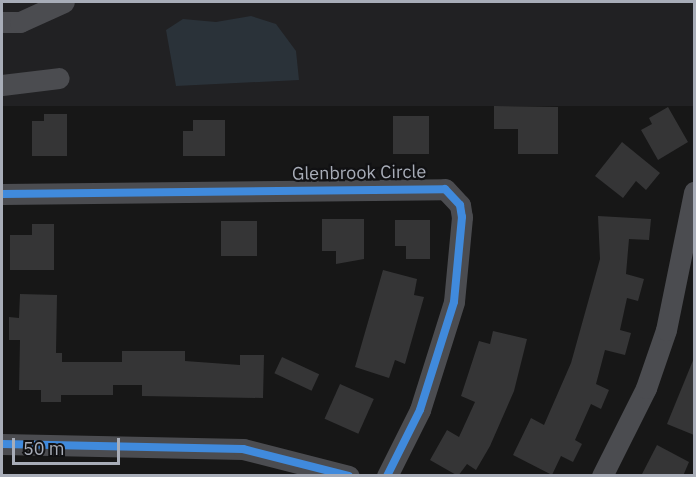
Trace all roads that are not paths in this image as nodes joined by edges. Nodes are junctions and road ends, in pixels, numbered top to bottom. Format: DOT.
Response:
graph roads {
  1 [pos="64,2"];
  2 [pos="2,22"];
  3 [pos="59,78"];
  4 [pos="2,85"];
  5 [pos="694,192"];
  6 [pos="2,194"];
  7 [pos="2,444"];
  8 [pos="349,476"];
  9 [pos="387,476"];
  10 [pos="602,476"];
  1 -- 2 [label="street"];
  3 -- 4 [label="street"];
  5 -- 10 [label="street"];
  6 -- 9 [label="street, Glenbrook Circle"];
  7 -- 8 [label="street"];
}
